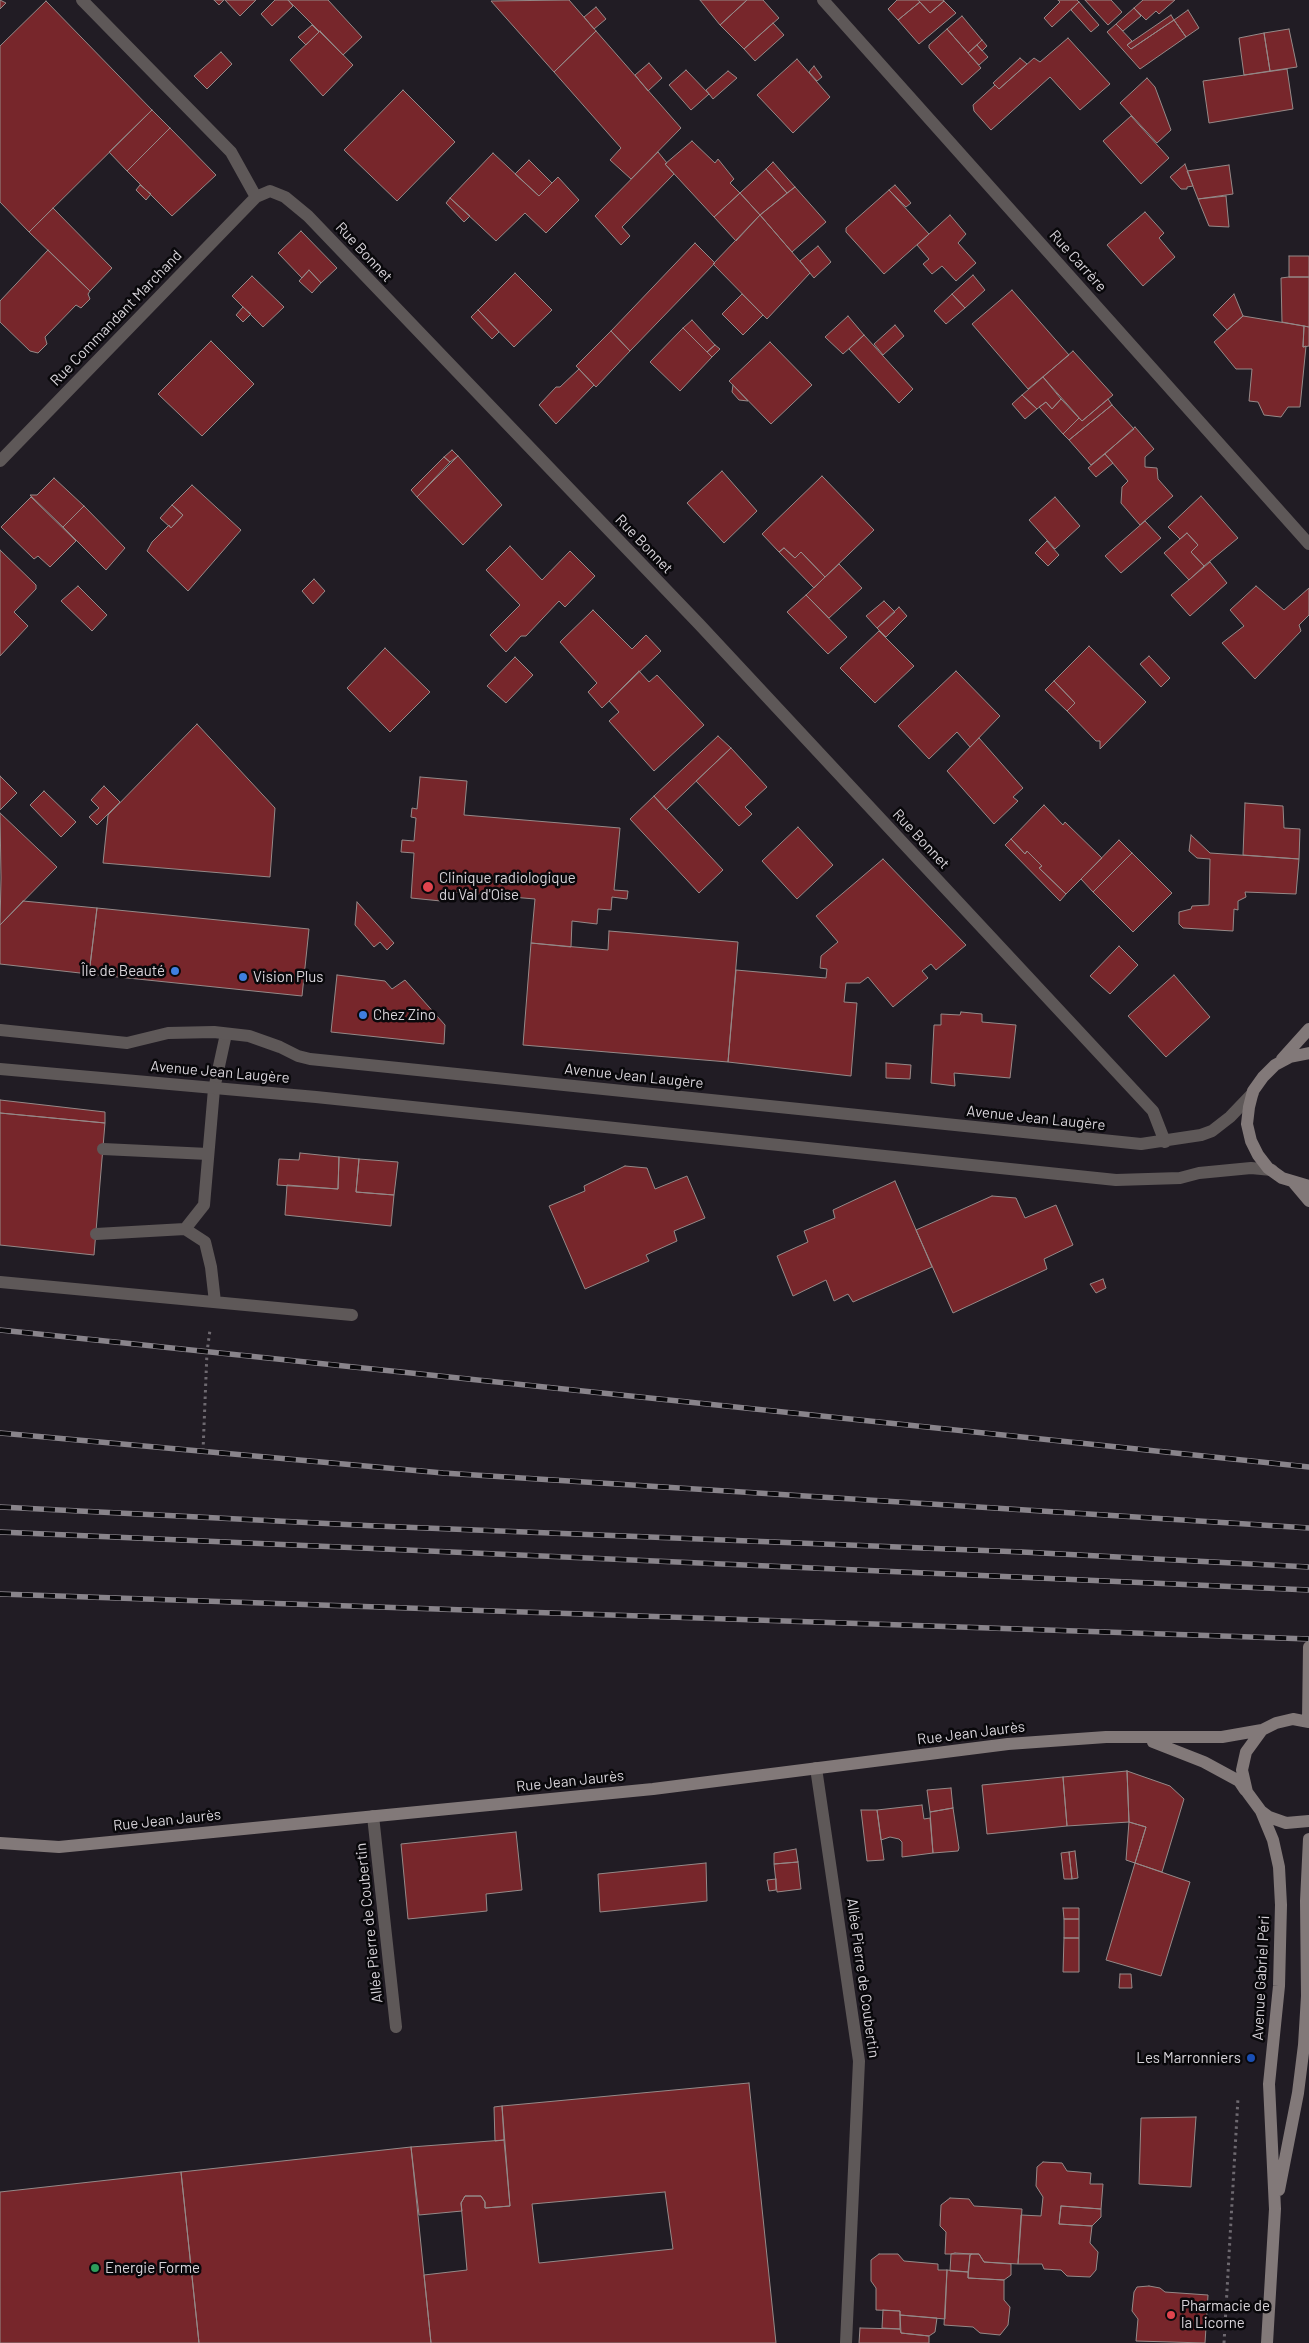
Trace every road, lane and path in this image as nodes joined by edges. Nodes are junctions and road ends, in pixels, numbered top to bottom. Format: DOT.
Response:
graph roads {
  1 [pos="82,0"];
  2 [pos="823,0"];
  3 [pos="256,196"];
  4 [pos="0,461"];
  5 [pos="1309,544"];
  6 [pos="1309,1029"];
  7 [pos="0,1030"];
  8 [pos="226,1034"];
  9 [pos="1309,1053"];
  10 [pos="1273,1068"];
  11 [pos="0,1069"];
  12 [pos="214,1089"];
  13 [pos="1253,1094"];
  14 [pos="1165,1142"];
  15 [pos="103,1149"];
  16 [pos="208,1154"];
  17 [pos="1272,1170"];
  18 [pos="1293,1182"];
  19 [pos="1309,1186"];
  20 [pos="1309,1201"];
  21 [pos="185,1229"];
  22 [pos="96,1234"];
  23 [pos="0,1282"];
  24 [pos="214,1302"];
  25 [pos="352,1315"];
  26 [pos="203,1451"];
  27 [pos="1309,1647"];
  28 [pos="1308,1673"];
  29 [pos="1309,1721"];
  30 [pos="1262,1730"];
  31 [pos="1141,1738"];
  32 [pos="816,1768"];
  33 [pos="1247,1792"];
  34 [pos="1261,1811"];
  35 [pos="373,1816"];
  36 [pos="1309,1821"];
  37 [pos="1309,1838"];
  38 [pos="0,1843"];
  39 [pos="396,2027"];
  40 [pos="1239,2090"];
  41 [pos="1275,2209"];
  42 [pos="846,2343"];
  43 [pos="1224,2343"];
  44 [pos="1267,2343"];
  1 -- 3 [label="street"];
  2 -- 5 [label="street, Rue Carrère"];
  3 -- 4 [label="street, Rue Commandant Marchand"];
  3 -- 14 [label="street, Rue Bonnet"];
  6 -- 10 [label="main road"];
  7 -- 8 [label="street, Avenue Jean Laugère"];
  8 -- 12 [label="street"];
  8 -- 14 [label="street, Avenue Jean Laugère"];
  9 -- 10 [label="main road"];
  10 -- 13 [label="main road"];
  11 -- 12 [label="street, Avenue Jean Laugère"];
  12 -- 16 [label="street"];
  12 -- 17 [label="street, Avenue Jean Laugère"];
  13 -- 14 [label="street, Avenue Jean Laugère"];
  13 -- 17 [label="main road"];
  15 -- 16 [label="street"];
  16 -- 21 [label="street"];
  17 -- 18 [label="main road"];
  18 -- 19 [label="main road"];
  18 -- 20 [label="main road"];
  21 -- 22 [label="street"];
  21 -- 24 [label="street"];
  23 -- 24 [label="street"];
  24 -- 25 [label="street"];
  24 -- 26 [label="path"];
  27 -- 28 [label="main road"];
  28 -- 29 [label="main road"];
  29 -- 30 [label="main road, Rue Jean Jaurès"];
  30 -- 31 [label="main road, Rue Jean Jaurès"];
  30 -- 33 [label="main road"];
  31 -- 32 [label="main road, Rue Jean Jaurès"];
  31 -- 33 [label="main road, Rue Jean Jaurès"];
  32 -- 35 [label="main road, Rue Jean Jaurès"];
  32 -- 42 [label="street, Allée Pierre de Coubertin"];
  33 -- 34 [label="main road, Rue Jean Jaurès"];
  34 -- 36 [label="main road"];
  34 -- 41 [label="main road, Avenue Gabriel Péri"];
  35 -- 38 [label="main road, Rue Jean Jaurès"];
  35 -- 39 [label="street, Allée Pierre de Coubertin"];
  37 -- 41 [label="main road, Avenue Gabriel Péri"];
  40 -- 43 [label="path"];
  41 -- 44 [label="main road, Avenue Gabriel Péri"];
}
